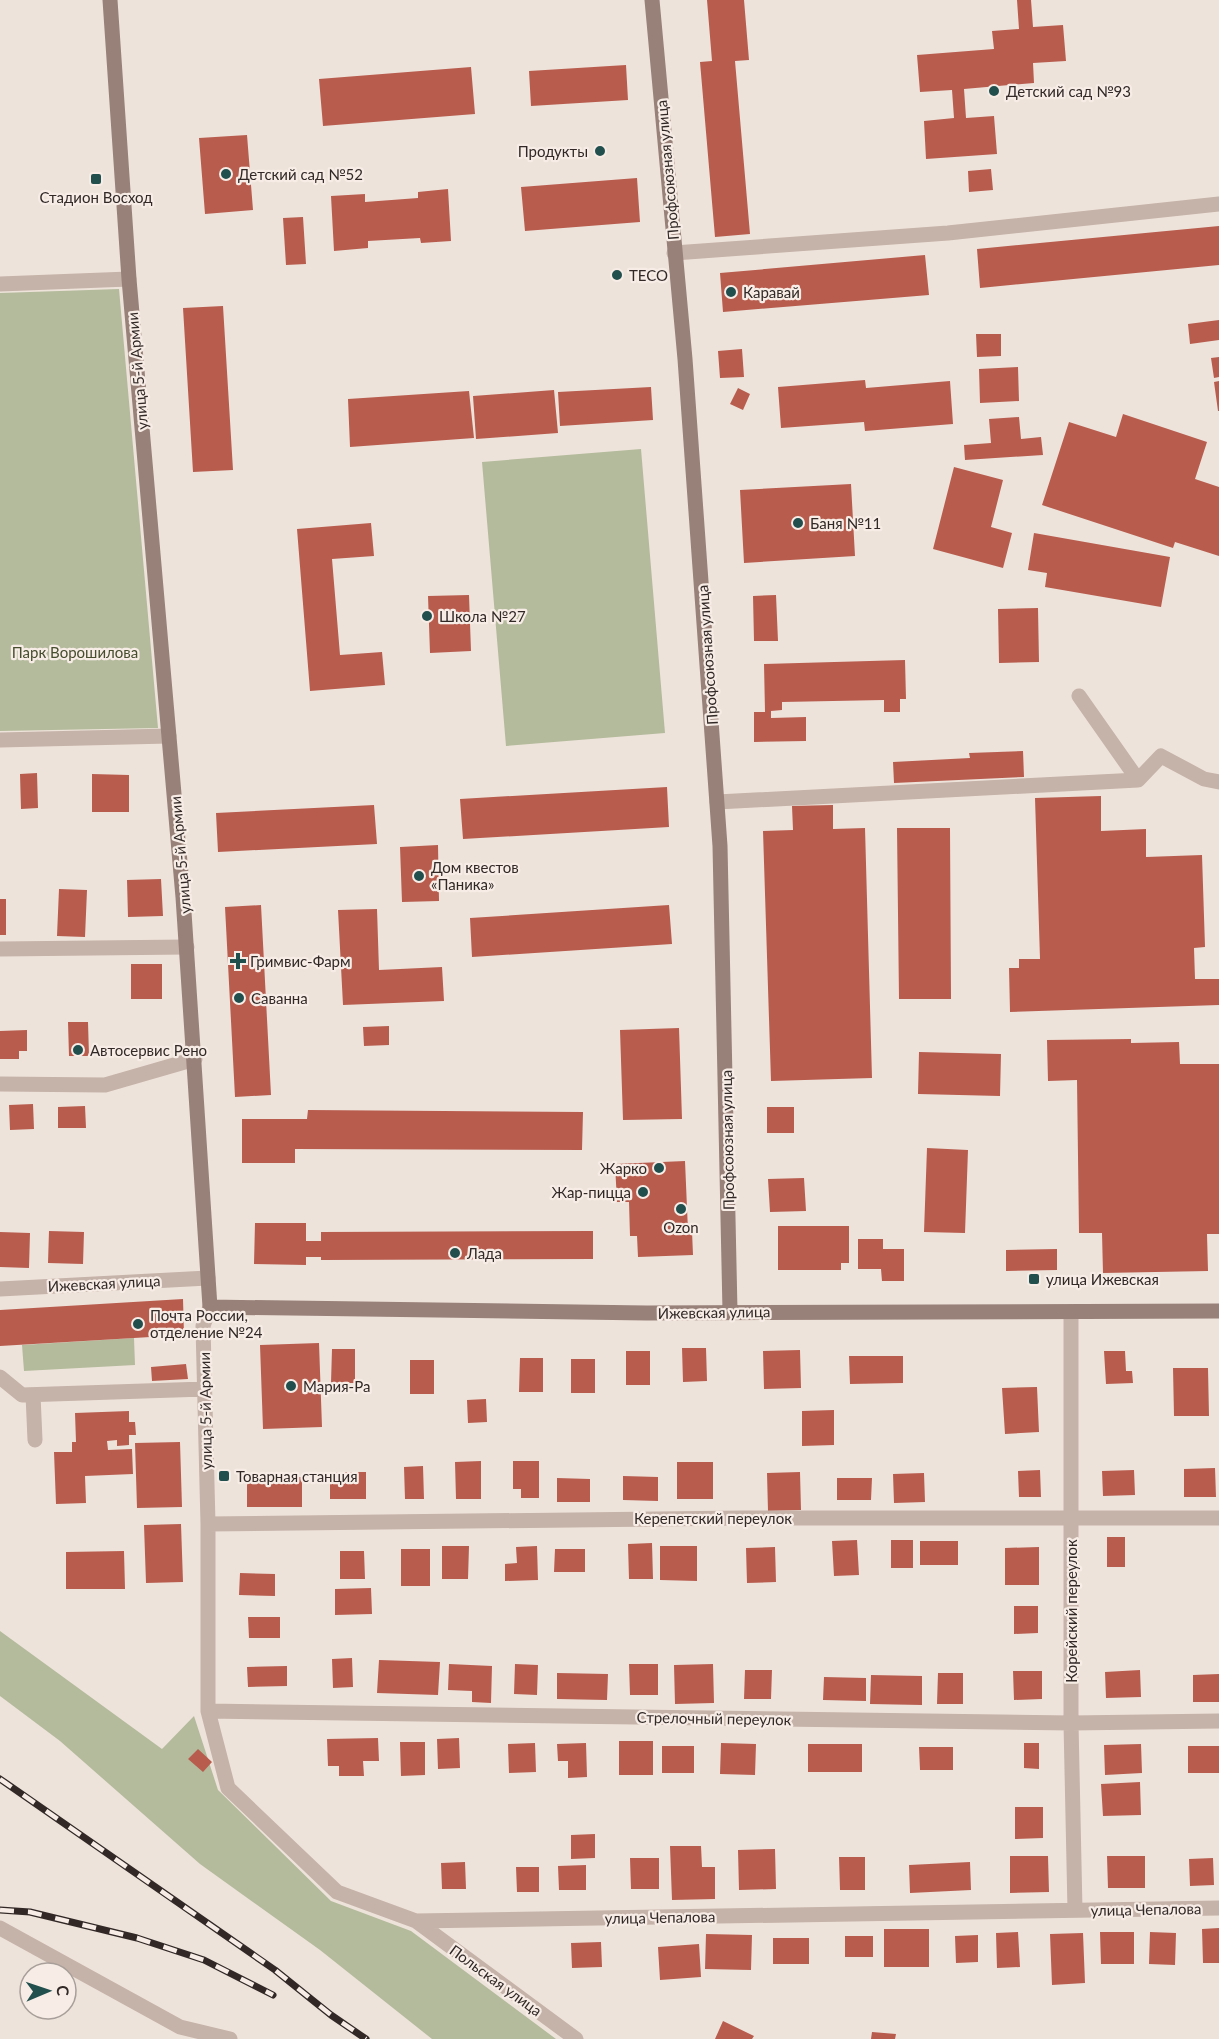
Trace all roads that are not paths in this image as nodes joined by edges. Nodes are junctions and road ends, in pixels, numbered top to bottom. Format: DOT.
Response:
graph roads {
  1 [pos="110,0"];
  2 [pos="652,0"];
  3 [pos="1219,204"];
  4 [pos="674,253"];
  5 [pos="129,279"];
  6 [pos="0,284"];
  7 [pos="1079,696"];
  8 [pos="169,736"];
  9 [pos="0,740"];
  10 [pos="1138,780"];
  11 [pos="1219,782"];
  12 [pos="717,802"];
  13 [pos="187,947"];
  14 [pos="0,949"];
  15 [pos="195,1059"];
  16 [pos="0,1084"];
  17 [pos="208,1278"];
  18 [pos="0,1289"];
  19 [pos="210,1307"];
  20 [pos="730,1311"];
  21 [pos="1219,1311"];
  22 [pos="1071,1312"];
  23 [pos="0,1377"];
  24 [pos="205,1389"];
  25 [pos="33,1395"];
  26 [pos="35,1440"];
  27 [pos="1072,1518"];
  28 [pos="1219,1518"];
  29 [pos="208,1524"];
  30 [pos="208,1711"];
  31 [pos="1219,1721"];
  32 [pos="1071,1723"];
  33 [pos="1219,1908"];
  34 [pos="1075,1910"];
  35 [pos="416,1921"];
  36 [pos="0,1928"];
  37 [pos="230,2039"];
  38 [pos="576,2039"];
  1 -- 5 [label="main road, улица 5-й Армии"];
  2 -- 4 [label="main road, Профсоюзная улица"];
  3 -- 4 [label="street"];
  4 -- 12 [label="main road, Профсоюзная улица"];
  5 -- 6 [label="street"];
  5 -- 8 [label="main road, улица 5-й Армии"];
  7 -- 10 [label="street"];
  8 -- 9 [label="street"];
  8 -- 13 [label="main road, улица 5-й Армии"];
  10 -- 11 [label="street"];
  10 -- 12 [label="street"];
  12 -- 20 [label="main road, Профсоюзная улица"];
  13 -- 14 [label="street"];
  13 -- 15 [label="main road, улица 5-й Армии"];
  15 -- 16 [label="street"];
  15 -- 17 [label="main road, улица 5-й Армии"];
  17 -- 18 [label="street, Ижевская улица"];
  17 -- 19 [label="main road, улица 5-й Армии"];
  19 -- 20 [label="main road, Ижевская улица"];
  19 -- 24 [label="street, улица 5-й Армии"];
  20 -- 22 [label="main road, Ижевская улица"];
  21 -- 22 [label="main road, Ижевская улица"];
  22 -- 27 [label="street, Корейский переулок"];
  23 -- 25 [label="street"];
  24 -- 25 [label="street"];
  24 -- 29 [label="street, улица 5-й Армии"];
  25 -- 26 [label="street"];
  27 -- 28 [label="street, Керепетский переулок"];
  27 -- 29 [label="street, Керепетский переулок"];
  27 -- 32 [label="street, Корейский переулок"];
  29 -- 30 [label="street, улица 5-й Армии"];
  30 -- 32 [label="street, Стрелочный переулок"];
  30 -- 35 [label="street, улица Чепалова"];
  31 -- 32 [label="street, Стрелочный переулок"];
  32 -- 34 [label="street, Корейский переулок"];
  33 -- 34 [label="street, улица Чепалова"];
  34 -- 35 [label="street, улица Чепалова"];
  35 -- 38 [label="street, Польская улица"];
  36 -- 37 [label="street"];
}
